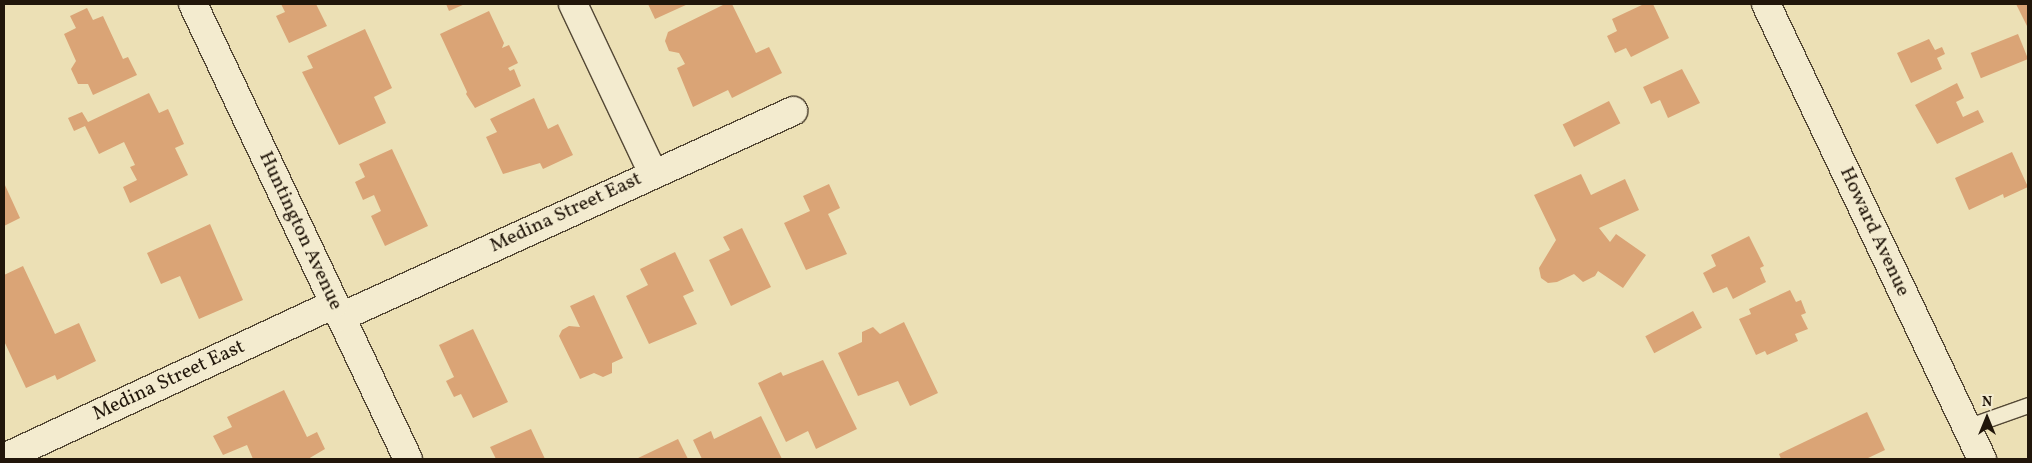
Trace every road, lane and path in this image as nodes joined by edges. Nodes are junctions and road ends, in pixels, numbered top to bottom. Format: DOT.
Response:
graph roads {
  1 [pos="193,4"];
  2 [pos="573,4"];
  3 [pos="1766,4"];
  4 [pos="793,111"];
  5 [pos="653,173"];
  6 [pos="338,310"];
  7 [pos="2028,405"];
  8 [pos="1966,427"];
  9 [pos="4,458"];
  10 [pos="408,459"];
  11 [pos="1982,459"];
  1 -- 6 [label="street, Huntington Avenue"];
  2 -- 5 [label="street"];
  3 -- 8 [label="street, Howard Avenue"];
  4 -- 5 [label="street, Medina Street East"];
  5 -- 6 [label="street, Medina Street East"];
  6 -- 9 [label="street, Medina Street East"];
  6 -- 10 [label="street, Huntington Avenue"];
  7 -- 8 [label="lane"];
  8 -- 11 [label="street, Howard Avenue"];
}
